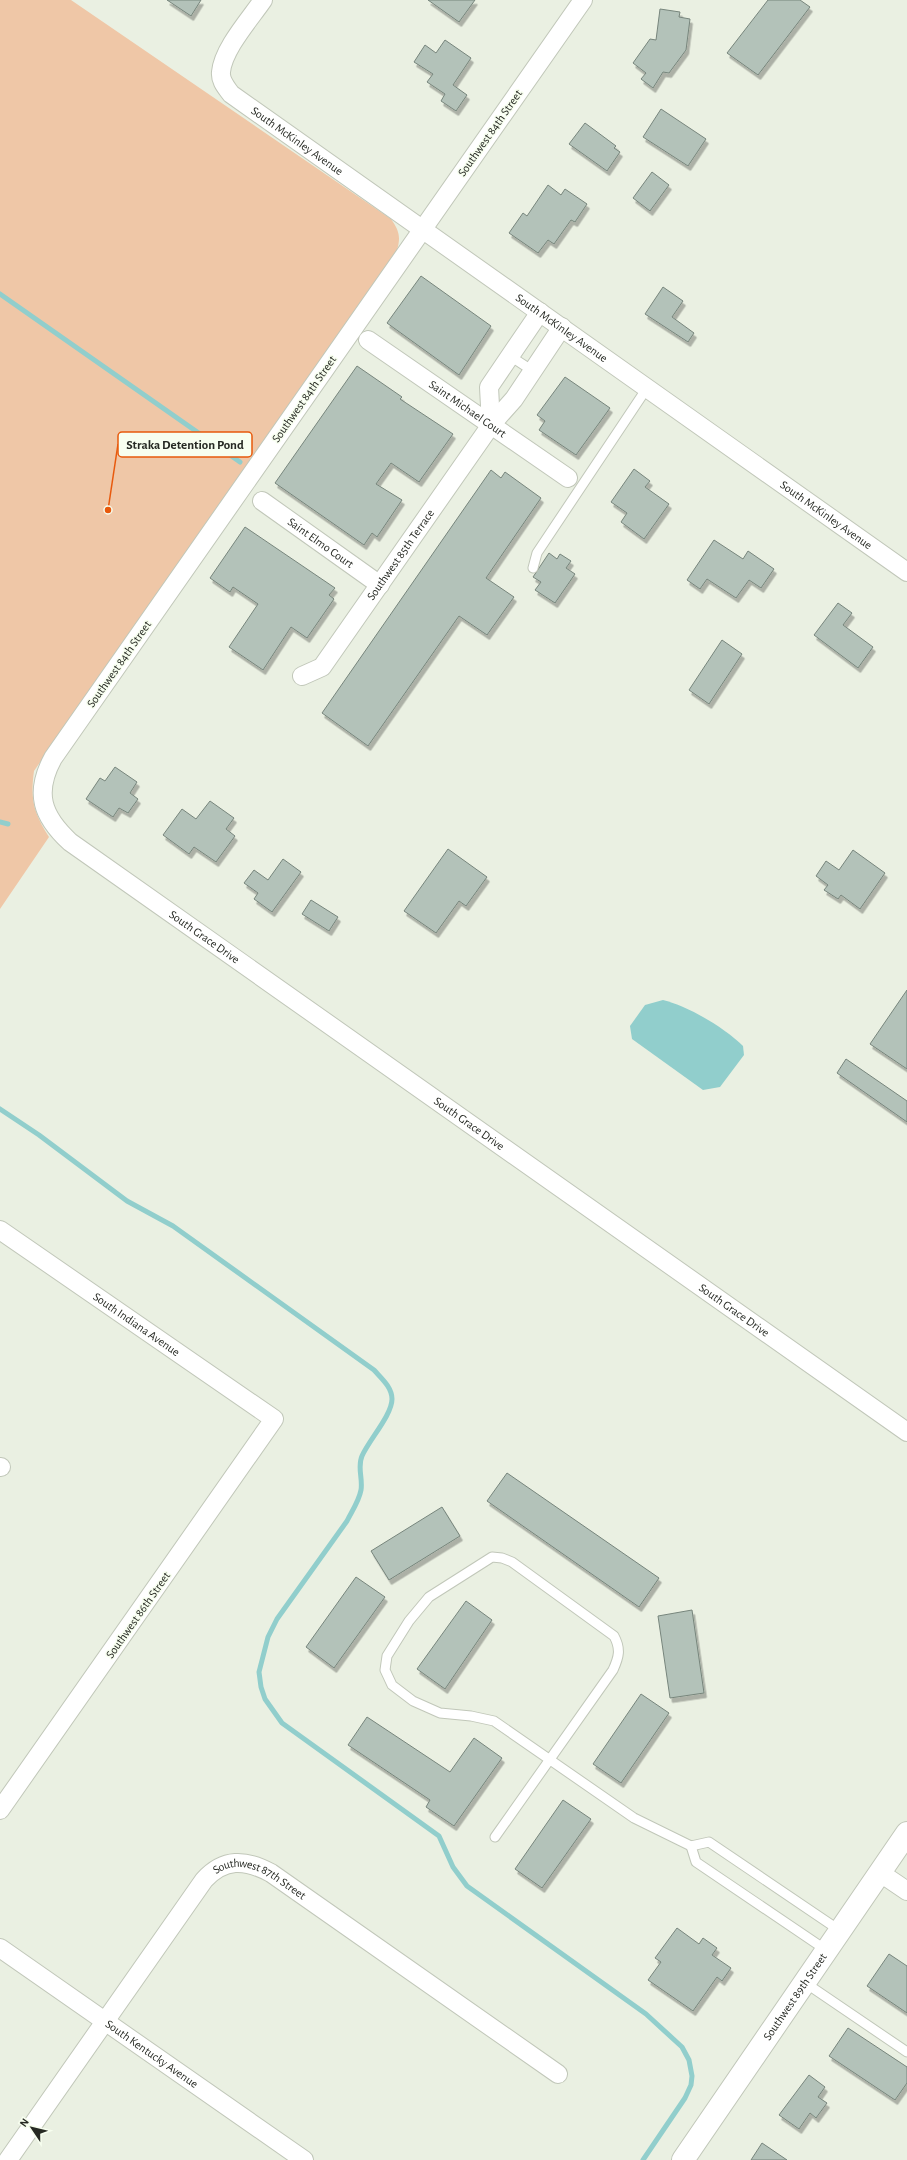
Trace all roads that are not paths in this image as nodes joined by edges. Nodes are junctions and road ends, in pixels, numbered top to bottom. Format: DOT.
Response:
graph roads {
  1 [pos="263,0"];
  2 [pos="584,0"];
  3 [pos="422,230"];
  4 [pos="540,312"];
  5 [pos="562,327"];
  6 [pos="368,340"];
  7 [pos="510,356"];
  8 [pos="533,371"];
  9 [pos="647,388"];
  10 [pos="491,425"];
  11 [pos="568,478"];
  12 [pos="262,502"];
  13 [pos="533,568"];
  14 [pos="907,572"];
  15 [pos="380,585"];
  16 [pos="302,676"];
  17 [pos="44,804"];
  18 [pos="0,1230"];
  19 [pos="274,1419"];
  20 [pos="907,1432"];
  21 [pos="549,1759"];
  22 [pos="0,1810"];
  23 [pos="907,1833"];
  24 [pos="495,1837"];
  25 [pos="691,1846"];
  26 [pos="880,1872"];
  27 [pos="907,1891"];
  28 [pos="839,1930"];
  29 [pos="0,1948"];
  30 [pos="826,1950"];
  31 [pos="804,1982"];
  32 [pos="104,2021"];
  33 [pos="907,2052"];
  34 [pos="558,2074"];
  35 [pos="8,2160"];
  36 [pos="304,2160"];
  37 [pos="683,2160"];
  1 -- 3 [label="street, South McKinley Avenue"];
  2 -- 3 [label="street, Southwest 84th Street"];
  3 -- 4 [label="street, South McKinley Avenue"];
  3 -- 17 [label="street, Southwest 84th Street"];
  4 -- 5 [label="street, South McKinley Avenue"];
  4 -- 7 [label="street"];
  5 -- 8 [label="street, Southwest 85th Terrace"];
  5 -- 9 [label="street, South McKinley Avenue"];
  6 -- 10 [label="street, Saint Michael Court"];
  7 -- 8 [label="lane"];
  7 -- 10 [label="street"];
  8 -- 10 [label="street, Southwest 85th Terrace"];
  9 -- 13 [label="lane"];
  9 -- 14 [label="street, South McKinley Avenue"];
  10 -- 11 [label="street, Saint Michael Court"];
  10 -- 15 [label="street, Southwest 85th Terrace"];
  12 -- 15 [label="street, Saint Elmo Court"];
  15 -- 16 [label="street, Southwest 85th Terrace"];
  17 -- 20 [label="street, South Grace Drive"];
  18 -- 19 [label="street, South Indiana Avenue"];
  19 -- 22 [label="street, Southwest 86th Street"];
  21 -- 21 [label="lane"];
  21 -- 24 [label="lane"];
  21 -- 25 [label="lane"];
  23 -- 26 [label="main road, Southwest 89th Street"];
  25 -- 28 [label="lane"];
  25 -- 30 [label="lane"];
  26 -- 27 [label="street"];
  26 -- 28 [label="main road, Southwest 89th Street"];
  28 -- 30 [label="main road, Southwest 89th Street"];
  29 -- 32 [label="street, South Kentucky Avenue"];
  30 -- 31 [label="main road, Southwest 89th Street"];
  31 -- 33 [label="lane"];
  31 -- 37 [label="main road, Southwest 89th Street"];
  32 -- 34 [label="street, Southwest 87th Street"];
  32 -- 35 [label="street, Southwest 87th Street"];
  32 -- 36 [label="street, South Kentucky Avenue"];
}
